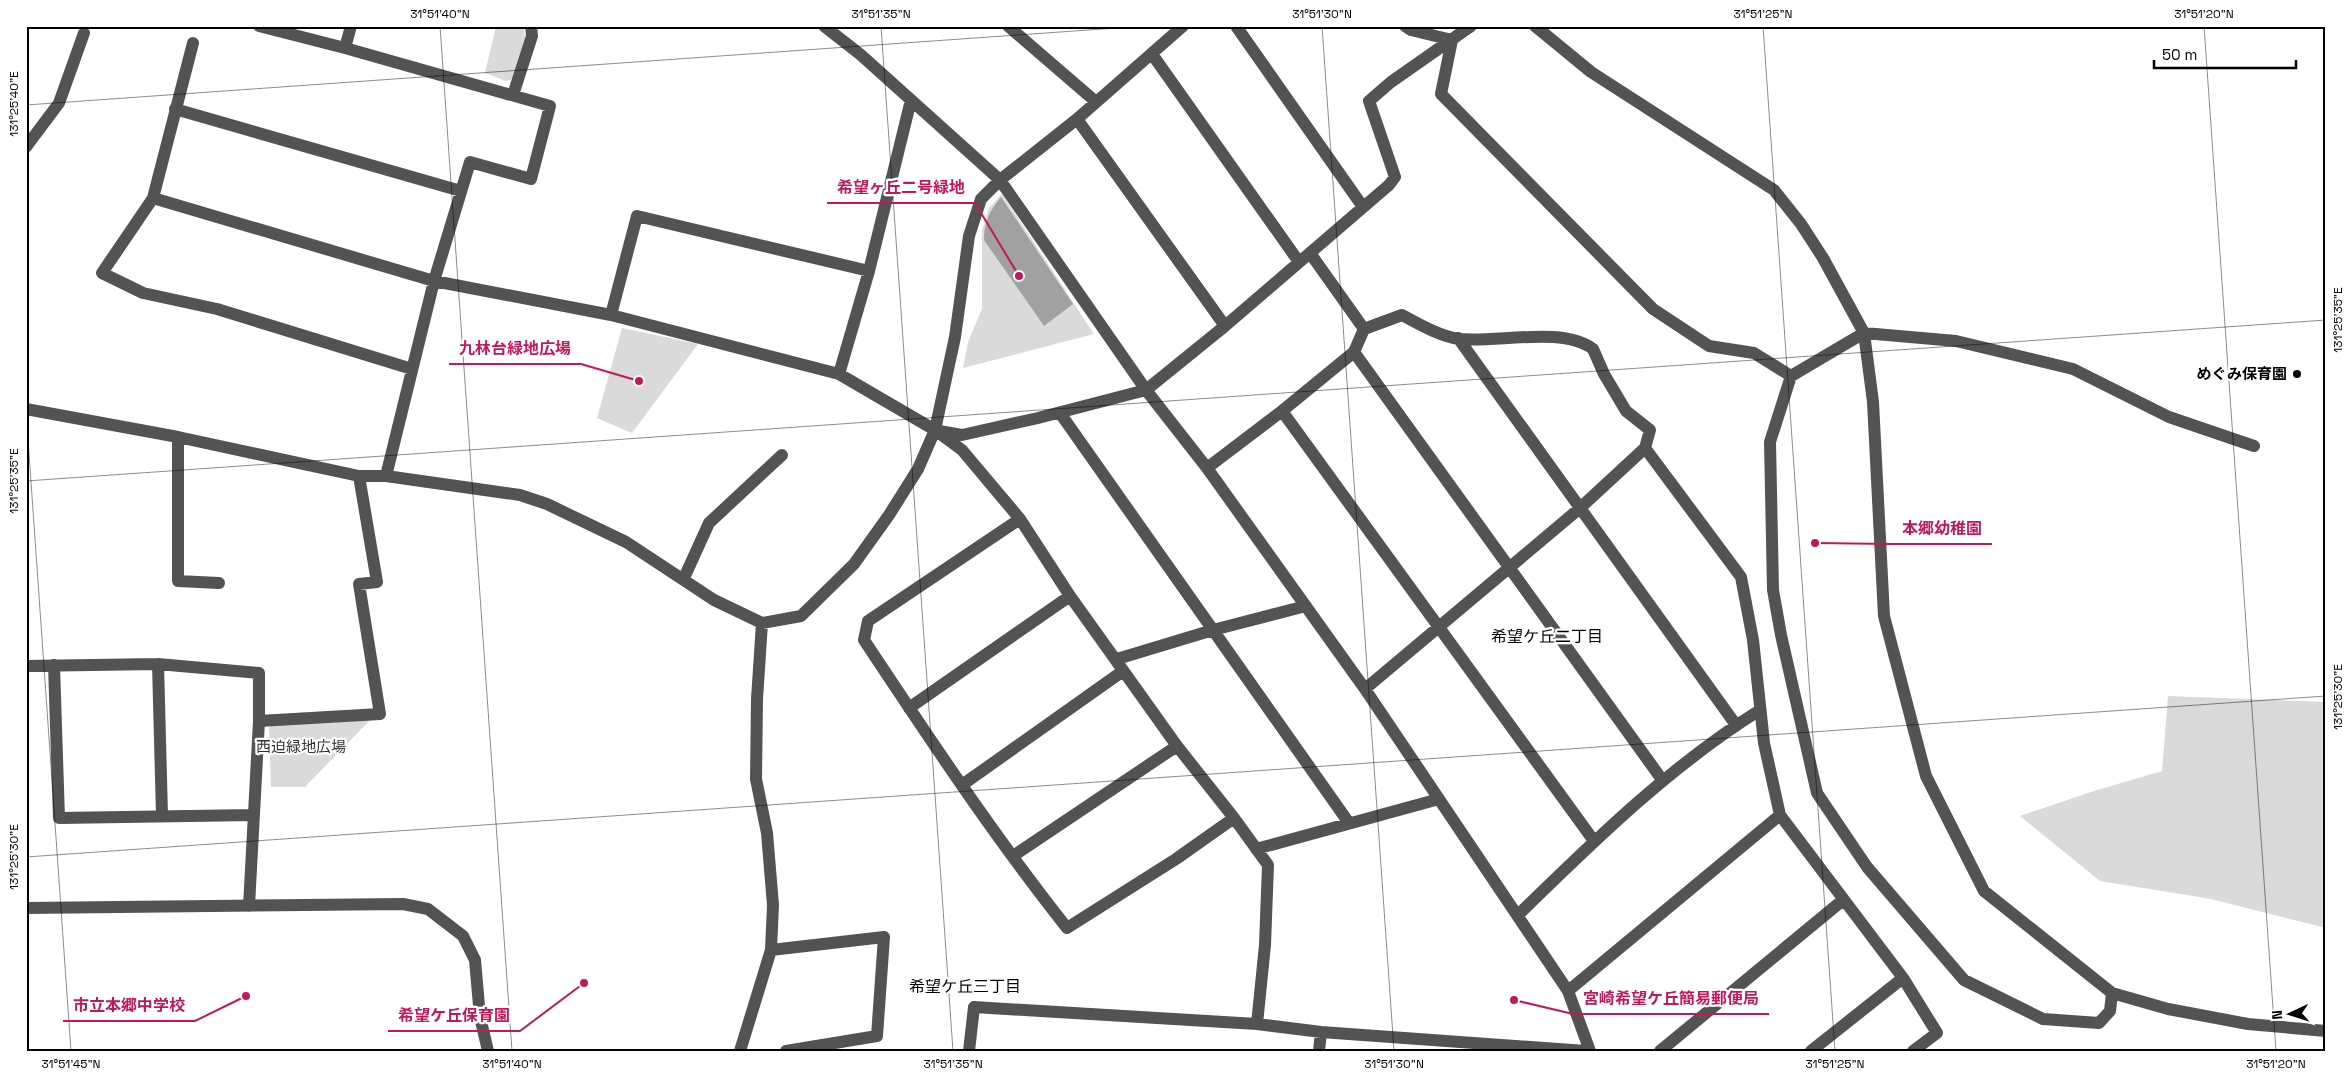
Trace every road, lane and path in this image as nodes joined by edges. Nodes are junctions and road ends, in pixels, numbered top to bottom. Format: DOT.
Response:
graph roads {
  1 [pos="260,26"];
  2 [pos="351,26"];
  3 [pos="530,26"];
  4 [pos="824,26"];
  5 [pos="1008,26"];
  6 [pos="1183,26"];
  7 [pos="1236,26"];
  8 [pos="1404,26"];
  9 [pos="1471,26"];
  10 [pos="1534,26"];
  11 [pos="84,33"];
  12 [pos="1452,40"];
  13 [pos="193,43"];
  14 [pos="345,48"];
  15 [pos="1152,54"];
  16 [pos="513,95"];
  17 [pos="911,100"];
  18 [pos="1095,101"];
  19 [pos="175,109"];
  20 [pos="1077,119"];
  21 [pos="26,147"];
  22 [pos="1000,180"];
  23 [pos="461,191"];
  24 [pos="153,198"];
  25 [pos="1363,207"];
  26 [pos="1310,253"];
  27 [pos="1299,262"];
  28 [pos="869,271"];
  29 [pos="434,281"];
  30 [pos="611,315"];
  31 [pos="1225,326"];
  32 [pos="1364,329"];
  33 [pos="1864,333"];
  34 [pos="1458,338"];
  35 [pos="1354,352"];
  36 [pos="412,368"];
  37 [pos="839,374"];
  38 [pos="1792,376"];
  39 [pos="1146,390"];
  40 [pos="26,409"];
  41 [pos="1282,411"];
  42 [pos="1060,413"];
  43 [pos="935,430"];
  44 [pos="178,437"];
  45 [pos="2254,446"];
  46 [pos="1645,448"];
  47 [pos="782,455"];
  48 [pos="1207,468"];
  49 [pos="359,476"];
  50 [pos="386,476"];
  51 [pos="1579,509"];
  52 [pos="1020,519"];
  53 [pos="1510,568"];
  54 [pos="684,578"];
  55 [pos="219,583"];
  56 [pos="1070,596"];
  57 [pos="1306,606"];
  58 [pos="762,623"];
  59 [pos="1440,626"];
  60 [pos="1213,630"];
  61 [pos="158,664"];
  62 [pos="54,665"];
  63 [pos="1120,665"];
  64 [pos="26,666"];
  65 [pos="1365,689"];
  66 [pos="909,708"];
  67 [pos="1760,710"];
  68 [pos="259,721"];
  69 [pos="1736,725"];
  70 [pos="1177,746"];
  71 [pos="1663,781"];
  72 [pos="962,785"];
  73 [pos="1439,799"];
  74 [pos="254,814"];
  75 [pos="162,815"];
  76 [pos="1780,815"];
  77 [pos="1234,818"];
  78 [pos="1349,823"];
  79 [pos="1594,841"];
  80 [pos="1256,849"];
  81 [pos="1013,856"];
  82 [pos="1843,900"];
  83 [pos="250,906"];
  84 [pos="26,908"];
  85 [pos="1518,915"];
  86 [pos="771,950"];
  87 [pos="1903,978"];
  88 [pos="1568,991"];
  89 [pos="2112,993"];
  90 [pos="1257,1024"];
  91 [pos="2326,1031"];
  92 [pos="1321,1032"];
  93 [pos="842,1046"];
  94 [pos="488,1051"];
  95 [pos="740,1051"];
  96 [pos="786,1051"];
  97 [pos="969,1051"];
  98 [pos="1319,1051"];
  99 [pos="1586,1051"];
  100 [pos="1590,1051"];
  101 [pos="1660,1051"];
  102 [pos="1811,1051"];
  103 [pos="1913,1051"];
  1 -- 14 [label="street"];
  2 -- 14 [label="street"];
  3 -- 16 [label="street"];
  4 -- 17 [label="street"];
  5 -- 18 [label="street"];
  6 -- 15 [label="street"];
  7 -- 25 [label="street"];
  8 -- 12 [label="street"];
  9 -- 12 [label="street"];
  10 -- 33 [label="street"];
  11 -- 21 [label="street"];
  12 -- 25 [label="street"];
  12 -- 38 [label="street"];
  13 -- 19 [label="street"];
  14 -- 16 [label="street"];
  15 -- 18 [label="street"];
  15 -- 27 [label="street"];
  16 -- 23 [label="street"];
  17 -- 22 [label="street"];
  17 -- 28 [label="street"];
  18 -- 20 [label="street"];
  19 -- 23 [label="street"];
  19 -- 24 [label="street"];
  20 -- 22 [label="street"];
  20 -- 31 [label="street"];
  22 -- 39 [label="street"];
  22 -- 43 [label="street"];
  23 -- 29 [label="street"];
  24 -- 29 [label="street"];
  24 -- 36 [label="street"];
  25 -- 26 [label="street"];
  26 -- 27 [label="street"];
  26 -- 32 [label="street"];
  27 -- 31 [label="street"];
  28 -- 30 [label="street"];
  28 -- 37 [label="street"];
  29 -- 30 [label="street"];
  29 -- 36 [label="street"];
  30 -- 37 [label="street"];
  31 -- 39 [label="street"];
  32 -- 34 [label="street"];
  32 -- 35 [label="street"];
  33 -- 38 [label="street"];
  33 -- 45 [label="street"];
  33 -- 89 [label="street"];
  34 -- 46 [label="street"];
  34 -- 51 [label="street"];
  35 -- 41 [label="street"];
  35 -- 53 [label="street"];
  36 -- 50 [label="street"];
  37 -- 43 [label="street"];
  38 -- 89 [label="street"];
  39 -- 42 [label="street"];
  39 -- 48 [label="street"];
  40 -- 44 [label="street"];
  41 -- 48 [label="street"];
  41 -- 59 [label="street"];
  42 -- 43 [label="street"];
  42 -- 60 [label="street"];
  43 -- 52 [label="street"];
  43 -- 58 [label="street"];
  44 -- 49 [label="street"];
  44 -- 55 [label="street"];
  46 -- 51 [label="street"];
  46 -- 67 [label="street"];
  47 -- 54 [label="street"];
  48 -- 57 [label="street"];
  49 -- 50 [label="street"];
  49 -- 68 [label="street"];
  50 -- 54 [label="street"];
  51 -- 53 [label="street"];
  51 -- 69 [label="street"];
  52 -- 56 [label="street"];
  52 -- 66 [label="street"];
  53 -- 59 [label="street"];
  53 -- 71 [label="street"];
  54 -- 58 [label="street"];
  56 -- 63 [label="street"];
  56 -- 66 [label="street"];
  57 -- 60 [label="street"];
  57 -- 65 [label="street"];
  58 -- 86 [label="street"];
  59 -- 65 [label="street"];
  59 -- 79 [label="street"];
  60 -- 63 [label="street"];
  60 -- 78 [label="street"];
  61 -- 62 [label="street"];
  61 -- 68 [label="street"];
  61 -- 75 [label="street"];
  62 -- 64 [label="street"];
  62 -- 75 [label="street"];
  63 -- 70 [label="street"];
  63 -- 72 [label="street"];
  65 -- 73 [label="street"];
  66 -- 72 [label="street"];
  67 -- 69 [label="street"];
  67 -- 76 [label="street"];
  68 -- 74 [label="street"];
  69 -- 71 [label="street"];
  70 -- 77 [label="street"];
  70 -- 81 [label="street"];
  71 -- 79 [label="street"];
  72 -- 81 [label="street"];
  73 -- 78 [label="street"];
  73 -- 85 [label="street"];
  74 -- 75 [label="street"];
  74 -- 83 [label="street"];
  76 -- 82 [label="street"];
  76 -- 88 [label="street"];
  77 -- 80 [label="street"];
  77 -- 81 [label="street"];
  78 -- 80 [label="street"];
  79 -- 85 [label="street"];
  80 -- 90 [label="street"];
  82 -- 87 [label="street"];
  82 -- 101 [label="street"];
  83 -- 84 [label="street"];
  83 -- 94 [label="street"];
  85 -- 88 [label="street"];
  86 -- 93 [label="street"];
  86 -- 95 [label="street"];
  87 -- 102 [label="street"];
  87 -- 103 [label="street"];
  88 -- 100 [label="street"];
  89 -- 91 [label="street"];
  90 -- 92 [label="street"];
  90 -- 97 [label="street"];
  92 -- 98 [label="street"];
  92 -- 99 [label="street"];
  93 -- 96 [label="street"];
}
